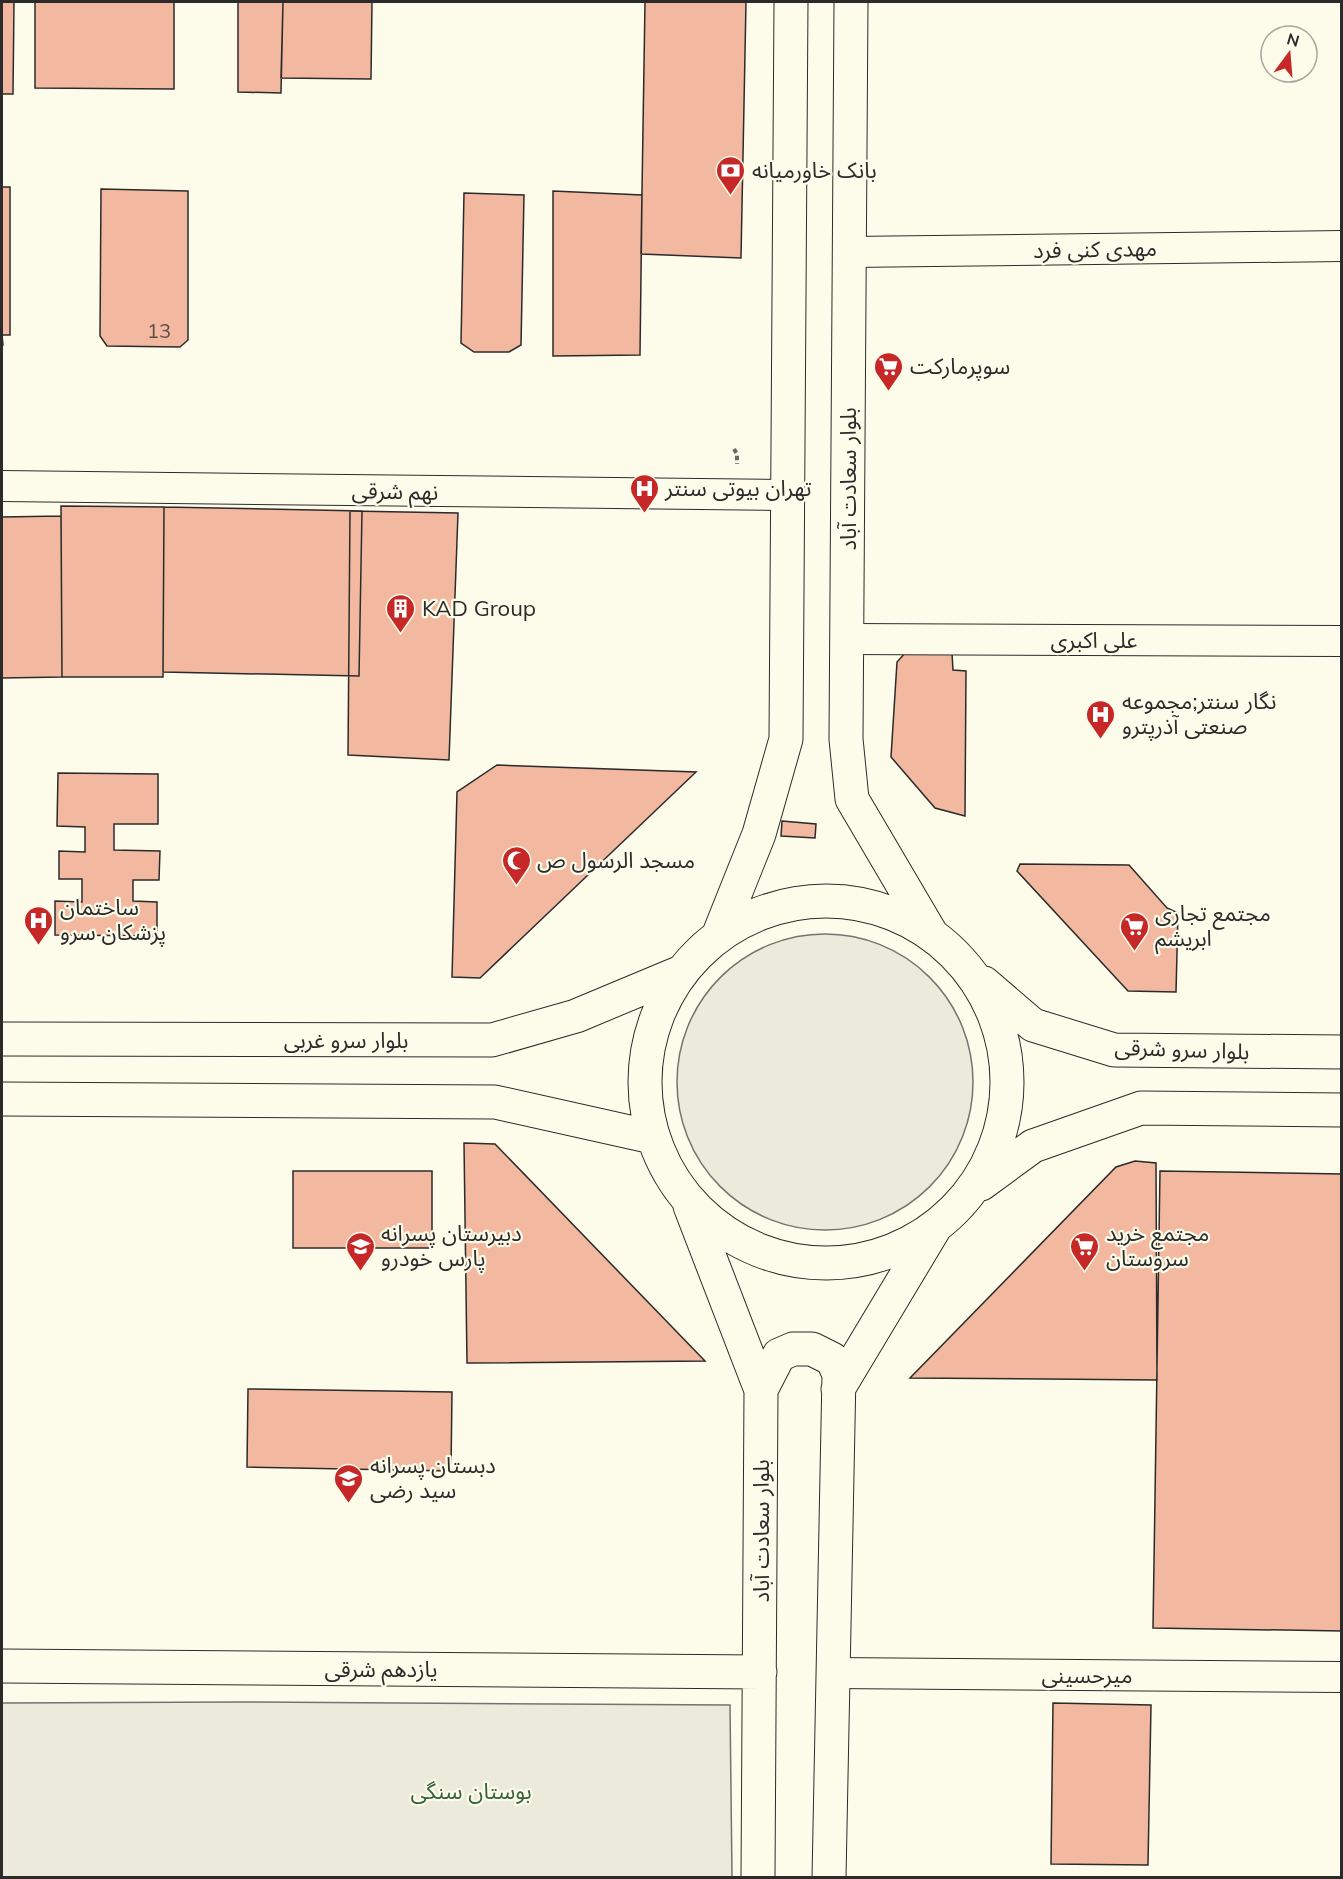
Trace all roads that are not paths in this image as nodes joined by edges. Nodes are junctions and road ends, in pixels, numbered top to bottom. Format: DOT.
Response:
graph roads {
  1 [pos="791,2"];
  2 [pos="851,2"];
  3 [pos="1341,246"];
  4 [pos="849,252"];
  5 [pos="2,486"];
  6 [pos="788,495"];
  7 [pos="847,639"];
  8 [pos="1341,641"];
  9 [pos="719,934"];
  10 [pos="932,934"];
  11 [pos="679,973"];
  12 [pos="973,974"];
  13 [pos="2,1039"];
  14 [pos="1341,1052"];
  15 [pos="2,1099"];
  16 [pos="1341,1110"];
  17 [pos="652,1137"];
  18 [pos="975,1188"];
  19 [pos="687,1198"];
  20 [pos="934,1229"];
  21 [pos="838,1389"];
  22 [pos="761,1390"];
  23 [pos="2,1666"];
  24 [pos="760,1672"];
  25 [pos="833,1673"];
  26 [pos="1341,1677"];
  27 [pos="758,1878"];
  28 [pos="829,1878"];
  1 -- 6 [label="main road"];
  2 -- 4 [label="main road, بلوار سعادت آباد"];
  3 -- 4 [label="street, مهدی کنی فرد"];
  4 -- 7 [label="main road, بلوار سعادت آباد"];
  5 -- 6 [label="street, نهم شرقی"];
  6 -- 9 [label="main road"];
  7 -- 8 [label="street, علی اکبری"];
  7 -- 10 [label="main road, بلوار سعادت آباد"];
  9 -- 10 [label="main road"];
  9 -- 11 [label="main road"];
  10 -- 12 [label="main road"];
  11 -- 13 [label="main road, بلوار سرو غربی"];
  11 -- 17 [label="main road"];
  12 -- 14 [label="main road, بلوار سرو شرقی"];
  12 -- 18 [label="main road"];
  15 -- 17 [label="main road"];
  16 -- 18 [label="main road"];
  17 -- 19 [label="main road"];
  18 -- 20 [label="main road"];
  19 -- 20 [label="main road"];
  19 -- 22 [label="main road, بلوار سعادت آباد"];
  20 -- 21 [label="main road"];
  21 -- 22 [label="main road"];
  21 -- 25 [label="main road"];
  22 -- 24 [label="main road, بلوار سعادت آباد"];
  23 -- 24 [label="main road, یازدهم شرقی"];
  24 -- 27 [label="main road, بلوار سعادت آباد"];
  25 -- 26 [label="street, میرحسینی"];
  25 -- 28 [label="main road"];
}
